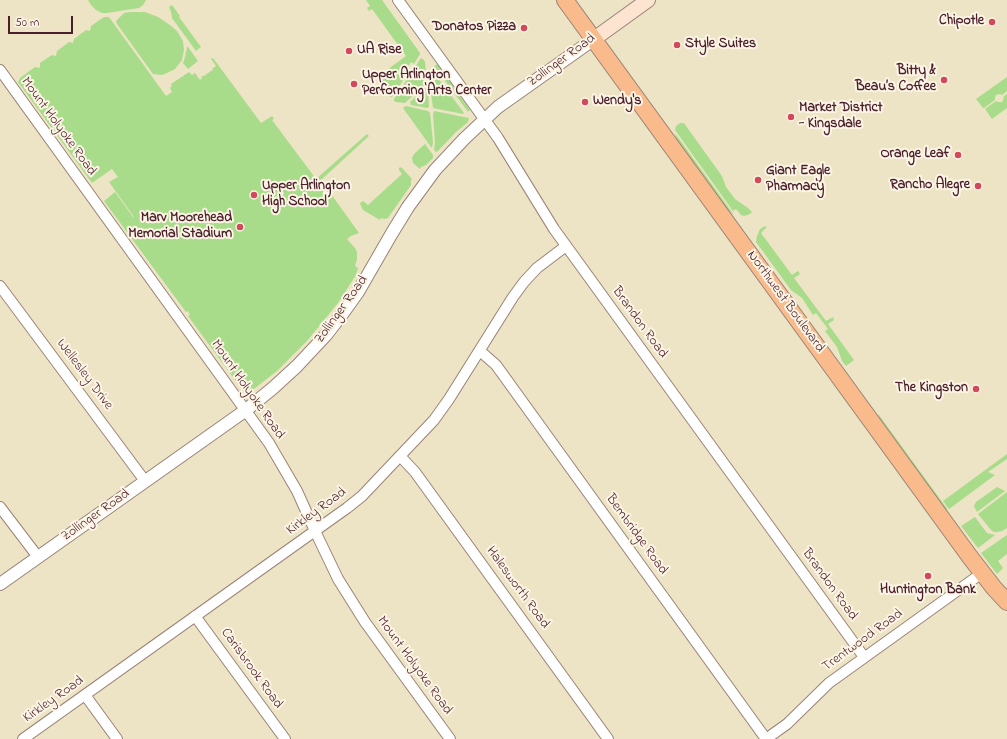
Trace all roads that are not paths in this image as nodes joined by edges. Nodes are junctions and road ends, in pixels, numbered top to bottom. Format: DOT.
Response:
graph roads {
  1 [pos="398,0"];
  2 [pos="565,0"];
  3 [pos="648,0"];
  4 [pos="594,39"];
  5 [pos="0,70"];
  6 [pos="485,119"];
  7 [pos="566,246"];
  8 [pos="0,286"];
  9 [pos="480,351"];
  10 [pos="246,410"];
  11 [pos="400,456"];
  12 [pos="145,481"];
  13 [pos="0,507"];
  14 [pos="315,531"];
  15 [pos="38,557"];
  16 [pos="982,573"];
  17 [pos="0,584"];
  18 [pos="1007,602"];
  19 [pos="195,616"];
  20 [pos="864,657"];
  21 [pos="85,695"];
  22 [pos="23,739"];
  23 [pos="117,739"];
  24 [pos="285,739"];
  25 [pos="450,739"];
  26 [pos="608,739"];
  27 [pos="766,739"];
  1 -- 6 [label="street, Brandon Road"];
  2 -- 4 [label="main road, Northwest Boulevard"];
  3 -- 4 [label="main road, Zollinger Road"];
  4 -- 6 [label="street, Zollinger Road"];
  4 -- 16 [label="main road, Northwest Boulevard"];
  5 -- 10 [label="street, Mount Holyoke Road"];
  6 -- 7 [label="street, Brandon Road"];
  6 -- 10 [label="street, Zollinger Road"];
  7 -- 9 [label="street, Kirkley Road"];
  7 -- 20 [label="street, Brandon Road"];
  8 -- 12 [label="street, Wellesley Drive"];
  9 -- 11 [label="street, Kirkley Road"];
  9 -- 27 [label="street, Bembridge Road"];
  10 -- 12 [label="street, Zollinger Road"];
  10 -- 14 [label="street, Mount Holyoke Road"];
  11 -- 14 [label="street, Kirkley Road"];
  11 -- 26 [label="street, Halesworth Road"];
  12 -- 15 [label="street, Zollinger Road"];
  13 -- 15 [label="street"];
  14 -- 19 [label="street, Kirkley Road"];
  14 -- 25 [label="street, Mount Holyoke Road"];
  15 -- 17 [label="street, Zollinger Road"];
  16 -- 18 [label="main road, Northwest Boulevard"];
  16 -- 20 [label="street, Trentwood Road"];
  19 -- 21 [label="street, Kirkley Road"];
  19 -- 24 [label="street, Carisbrook Road"];
  20 -- 27 [label="street, Trentwood Road"];
  21 -- 22 [label="street, Kirkley Road"];
  21 -- 23 [label="street"];
}
